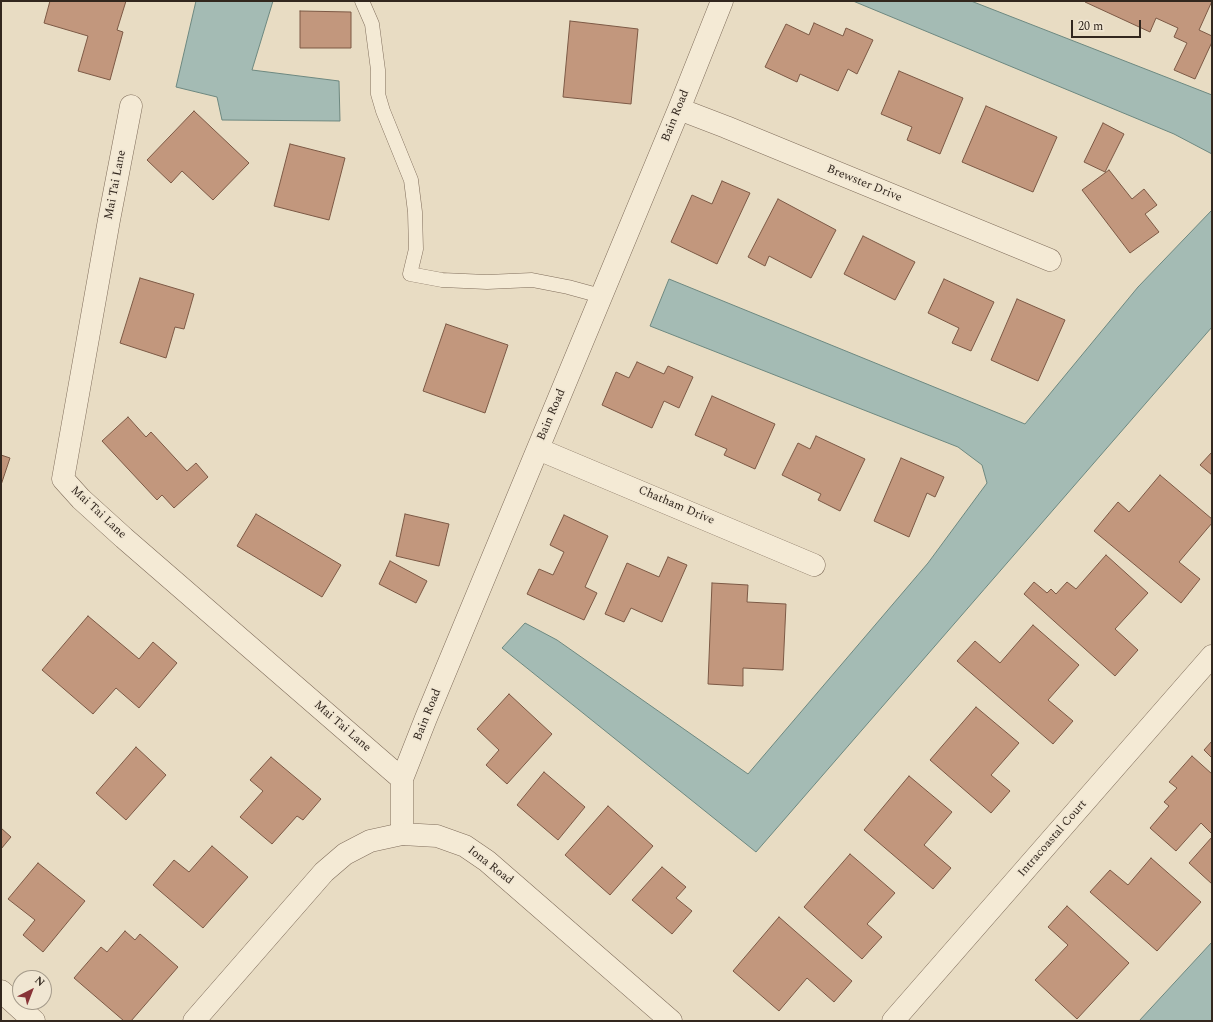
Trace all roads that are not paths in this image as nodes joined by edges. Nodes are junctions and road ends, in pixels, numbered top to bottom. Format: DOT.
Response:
graph roads {
  1 [pos="362,1"];
  2 [pos="722,1"];
  3 [pos="131,106"];
  4 [pos="679,109"];
  5 [pos="1050,260"];
  6 [pos="601,296"];
  7 [pos="538,448"];
  8 [pos="814,565"];
  9 [pos="1212,656"];
  10 [pos="402,779"];
  11 [pos="402,834"];
  12 [pos="1,991"];
  13 [pos="34,1021"];
  14 [pos="194,1021"];
  15 [pos="671,1021"];
  16 [pos="894,1021"];
  1 -- 6 [label="lane"];
  2 -- 4 [label="street, Bain Road"];
  3 -- 10 [label="street, Mai Tai Lane"];
  4 -- 5 [label="street, Brewster Drive"];
  4 -- 6 [label="street, Bain Road"];
  6 -- 7 [label="street, Bain Road"];
  7 -- 8 [label="street, Chatham Drive"];
  7 -- 10 [label="street, Bain Road"];
  9 -- 16 [label="street, Intracoastal Court"];
  10 -- 11 [label="street, Bain Road"];
  11 -- 14 [label="street, Iona Road"];
  11 -- 15 [label="street, Iona Road"];
  12 -- 13 [label="street"];
}
